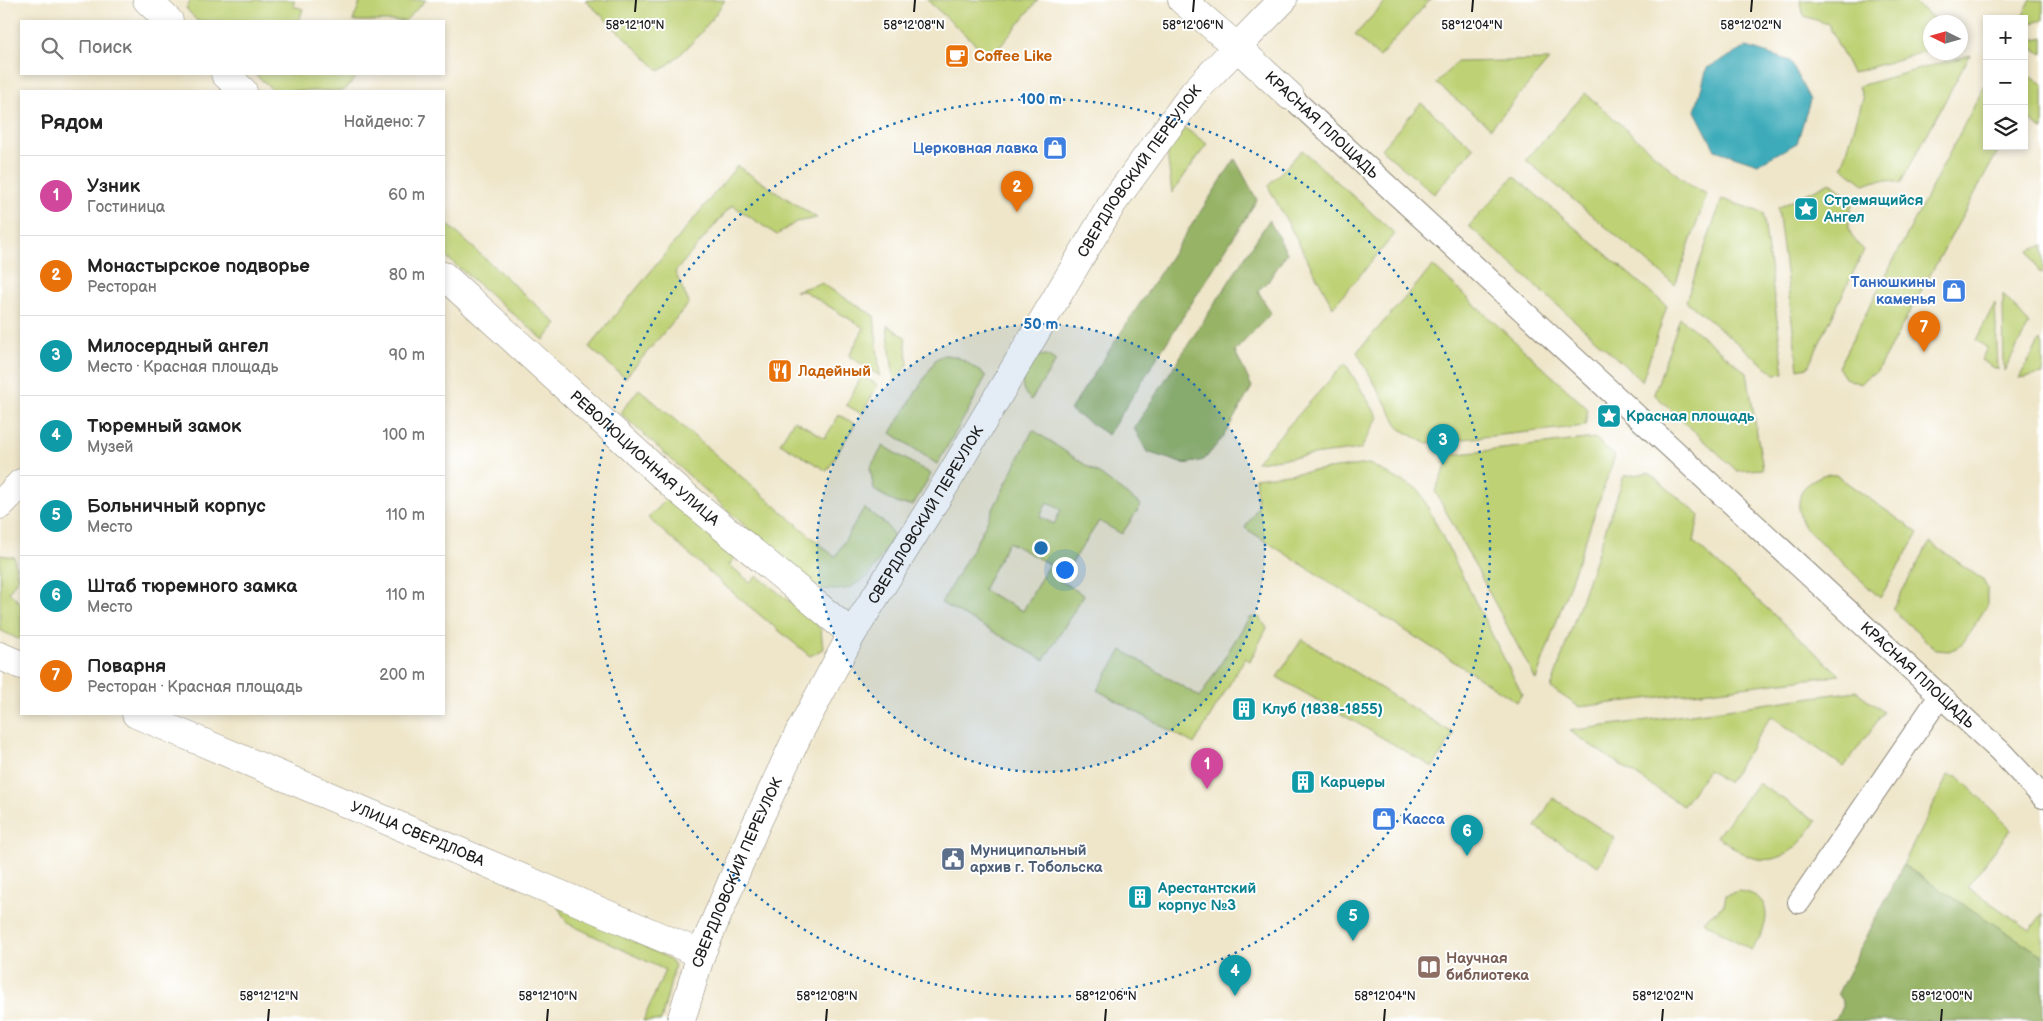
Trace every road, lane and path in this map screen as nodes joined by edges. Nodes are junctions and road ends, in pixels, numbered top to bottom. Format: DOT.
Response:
graph roads {
  1 [pos="146,0"];
  2 [pos="1182,0"];
  3 [pos="1283,0"];
  4 [pos="168,20"];
  5 [pos="1237,47"];
  6 [pos="226,75"];
  7 [pos="242,90"];
  8 [pos="1290,96"];
  9 [pos="445,277"];
  10 [pos="20,484"];
  11 [pos="0,505"];
  12 [pos="852,634"];
  13 [pos="0,656"];
  14 [pos="20,665"];
  15 [pos="1940,696"];
  16 [pos="138,715"];
  17 [pos="2043,797"];
  18 [pos="1800,902"];
  19 [pos="701,954"];
  20 [pos="681,1021"];
  1 -- 4 [label="street"];
  2 -- 5 [label="street, КРАСНАЯ ПЛОЩАДЬ"];
  3 -- 5 [label="street, СВЕРДЛОВСКИЙ ПЕРЕУЛОК"];
  5 -- 8 [label="street, КРАСНАЯ ПЛОЩАДЬ"];
  5 -- 12 [label="street, СВЕРДЛОВСКИЙ ПЕРЕУЛОК"];
  6 -- 7 [label="street"];
  8 -- 15 [label="street, КРАСНАЯ ПЛОЩАДЬ"];
  9 -- 12 [label="street, РЕВОЛЮЦИОННАЯ УЛИЦА"];
  10 -- 11 [label="street"];
  12 -- 19 [label="street, СВЕРДЛОВСКИЙ ПЕРЕУЛОК"];
  13 -- 14 [label="street"];
  15 -- 17 [label="street, КРАСНАЯ ПЛОЩАДЬ"];
  15 -- 18 [label="street"];
  16 -- 19 [label="street, УЛИЦА СВЕРДЛОВА"];
  19 -- 20 [label="street, СВЕРДЛОВСКИЙ ПЕРЕУЛОК"];
}
